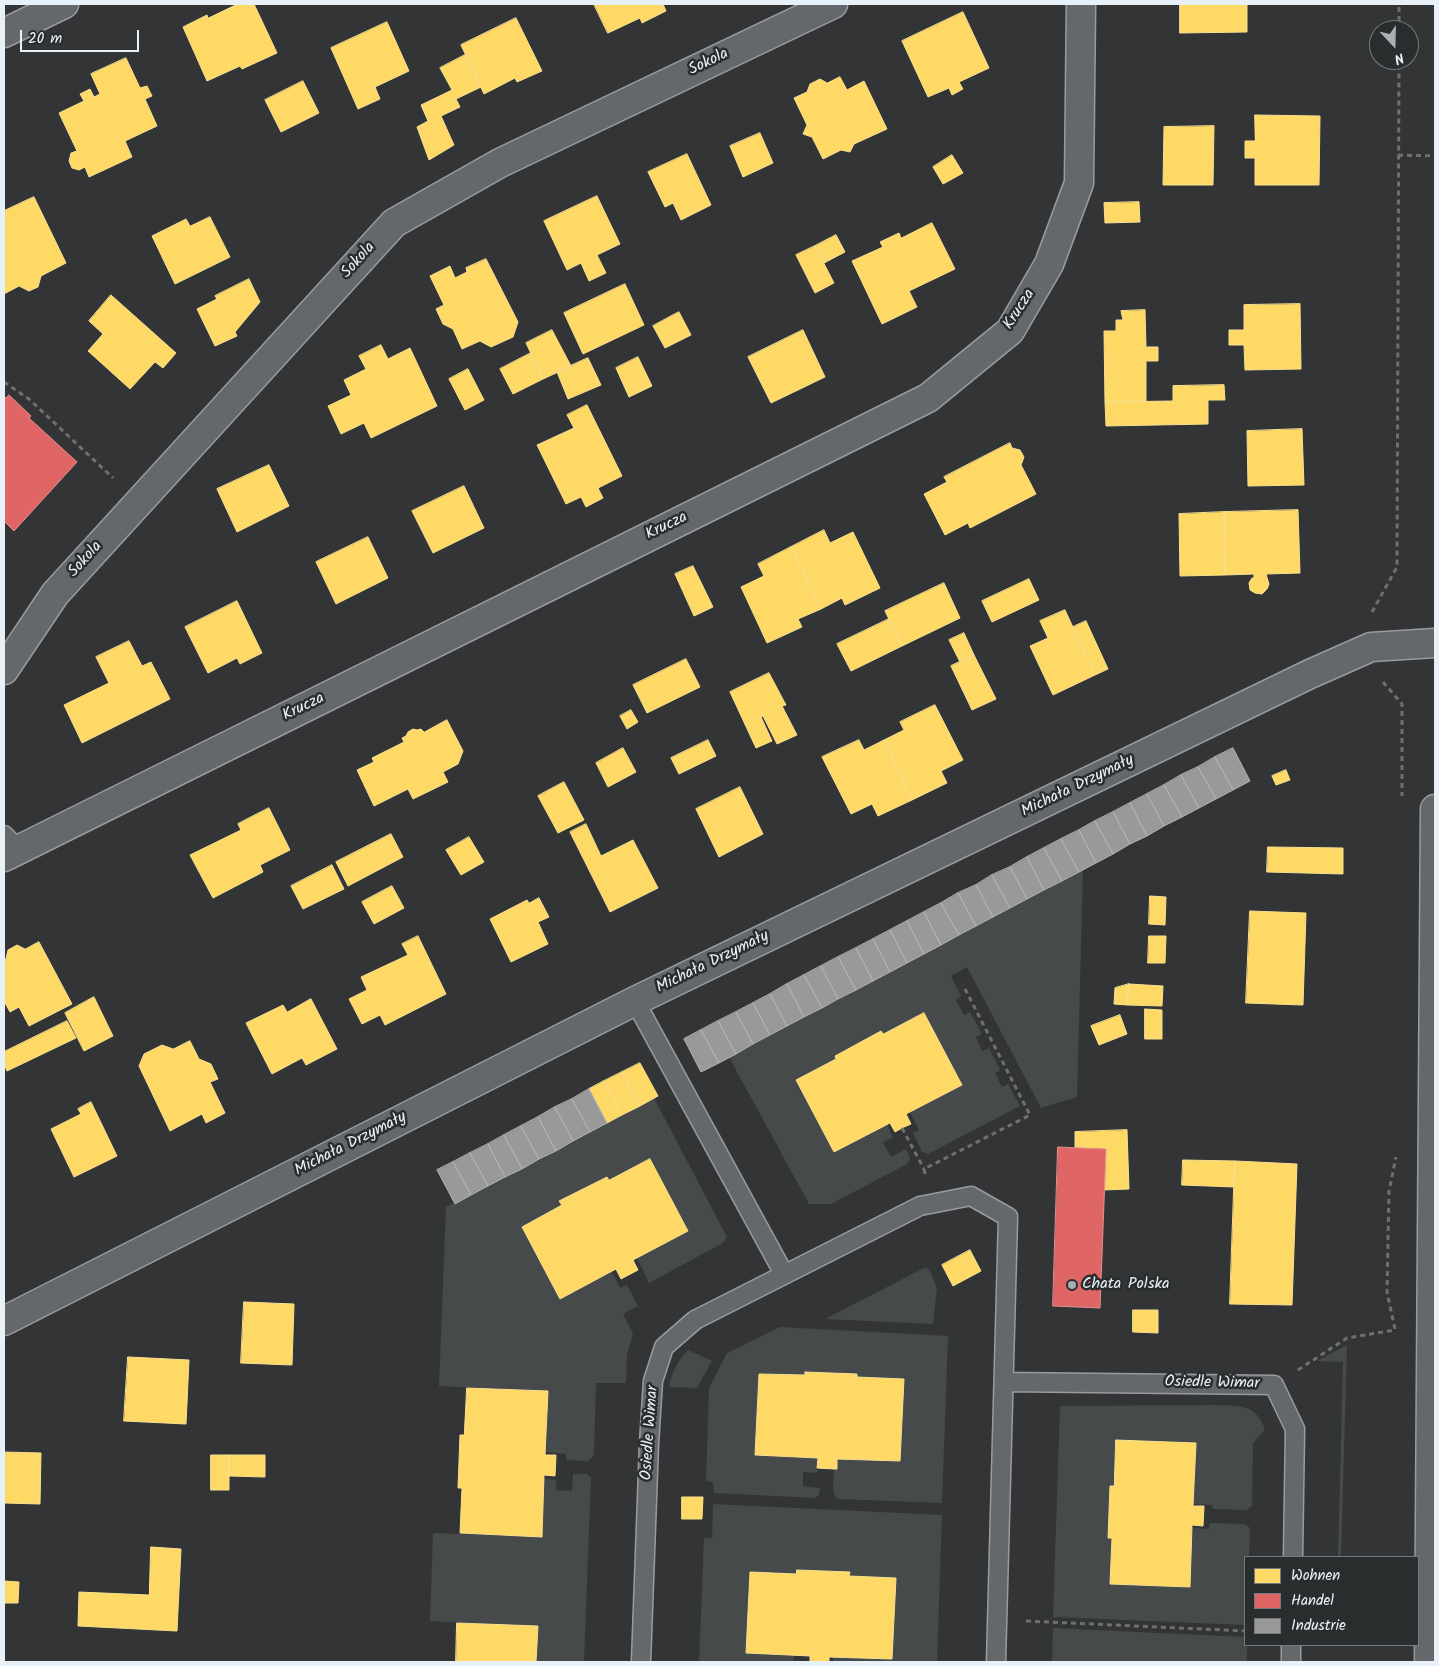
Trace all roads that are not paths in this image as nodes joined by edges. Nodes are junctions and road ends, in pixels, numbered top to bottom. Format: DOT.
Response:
graph roads {
  1 [pos="64,4"];
  2 [pos="833,4"];
  3 [pos="1081,4"];
  4 [pos="4,33"];
  5 [pos="1435,643"];
  6 [pos="4,670"];
  7 [pos="1435,809"];
  8 [pos="9,847"];
  9 [pos="635,1001"];
  10 [pos="1434,1075"];
  11 [pos="784,1274"];
  12 [pos="4,1320"];
  13 [pos="1004,1382"];
  14 [pos="1293,1556"];
  15 [pos="1291,1646"];
  16 [pos="641,1662"];
  17 [pos="996,1662"];
  18 [pos="1291,1662"];
  19 [pos="1429,1662"];
  1 -- 4 [label="street"];
  2 -- 6 [label="street, Sokola"];
  3 -- 8 [label="street, Krucza"];
  5 -- 9 [label="street, Michała Drzymały"];
  7 -- 10 [label="street"];
  9 -- 11 [label="lane"];
  9 -- 12 [label="street, Michała Drzymały"];
  10 -- 19 [label="street"];
  11 -- 13 [label="lane, Osiedle Wimar"];
  11 -- 16 [label="lane, Osiedle Wimar"];
  13 -- 14 [label="lane, Osiedle Wimar"];
  13 -- 17 [label="lane, Osiedle Wimar"];
  15 -- 18 [label="lane"];
}
